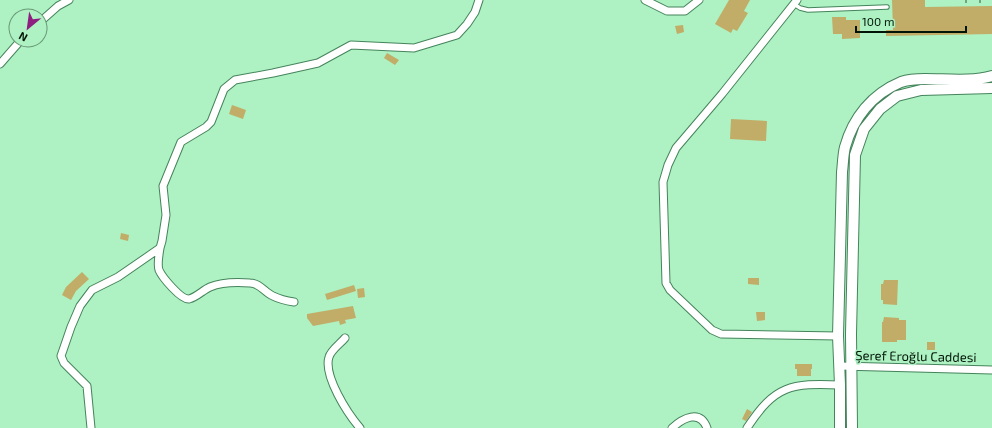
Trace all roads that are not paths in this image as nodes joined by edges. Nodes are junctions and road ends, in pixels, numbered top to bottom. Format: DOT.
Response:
graph roads {
  1 [pos="69,0"];
  2 [pos="479,0"];
  3 [pos="645,0"];
  4 [pos="699,0"];
  5 [pos="795,2"];
  6 [pos="887,7"];
  7 [pos="48,15"];
  8 [pos="14,48"];
  9 [pos="0,64"];
  10 [pos="992,76"];
  11 [pos="992,88"];
  12 [pos="160,248"];
  13 [pos="294,302"];
  14 [pos="838,336"];
  15 [pos="345,338"];
  16 [pos="840,366"];
  17 [pos="851,367"];
  18 [pos="992,370"];
  19 [pos="840,385"];
  20 [pos="92,428"];
  21 [pos="360,428"];
  22 [pos="672,428"];
  23 [pos="707,428"];
  24 [pos="747,428"];
  25 [pos="840,428"];
  26 [pos="852,428"];
  1 -- 7 [label="street"];
  2 -- 12 [label="street"];
  3 -- 4 [label="street"];
  5 -- 6 [label="lane"];
  5 -- 14 [label="street"];
  8 -- 9 [label="street"];
  10 -- 14 [label="street"];
  11 -- 17 [label="street"];
  12 -- 13 [label="street"];
  12 -- 20 [label="street"];
  14 -- 16 [label="street"];
  15 -- 21 [label="street"];
  16 -- 17 [label="street, Şeref Eroğlu Caddesi"];
  16 -- 19 [label="street"];
  17 -- 18 [label="street, Şeref Eroğlu Caddesi"];
  17 -- 26 [label="street"];
  19 -- 24 [label="street"];
  19 -- 25 [label="street"];
  22 -- 23 [label="street"];
}
